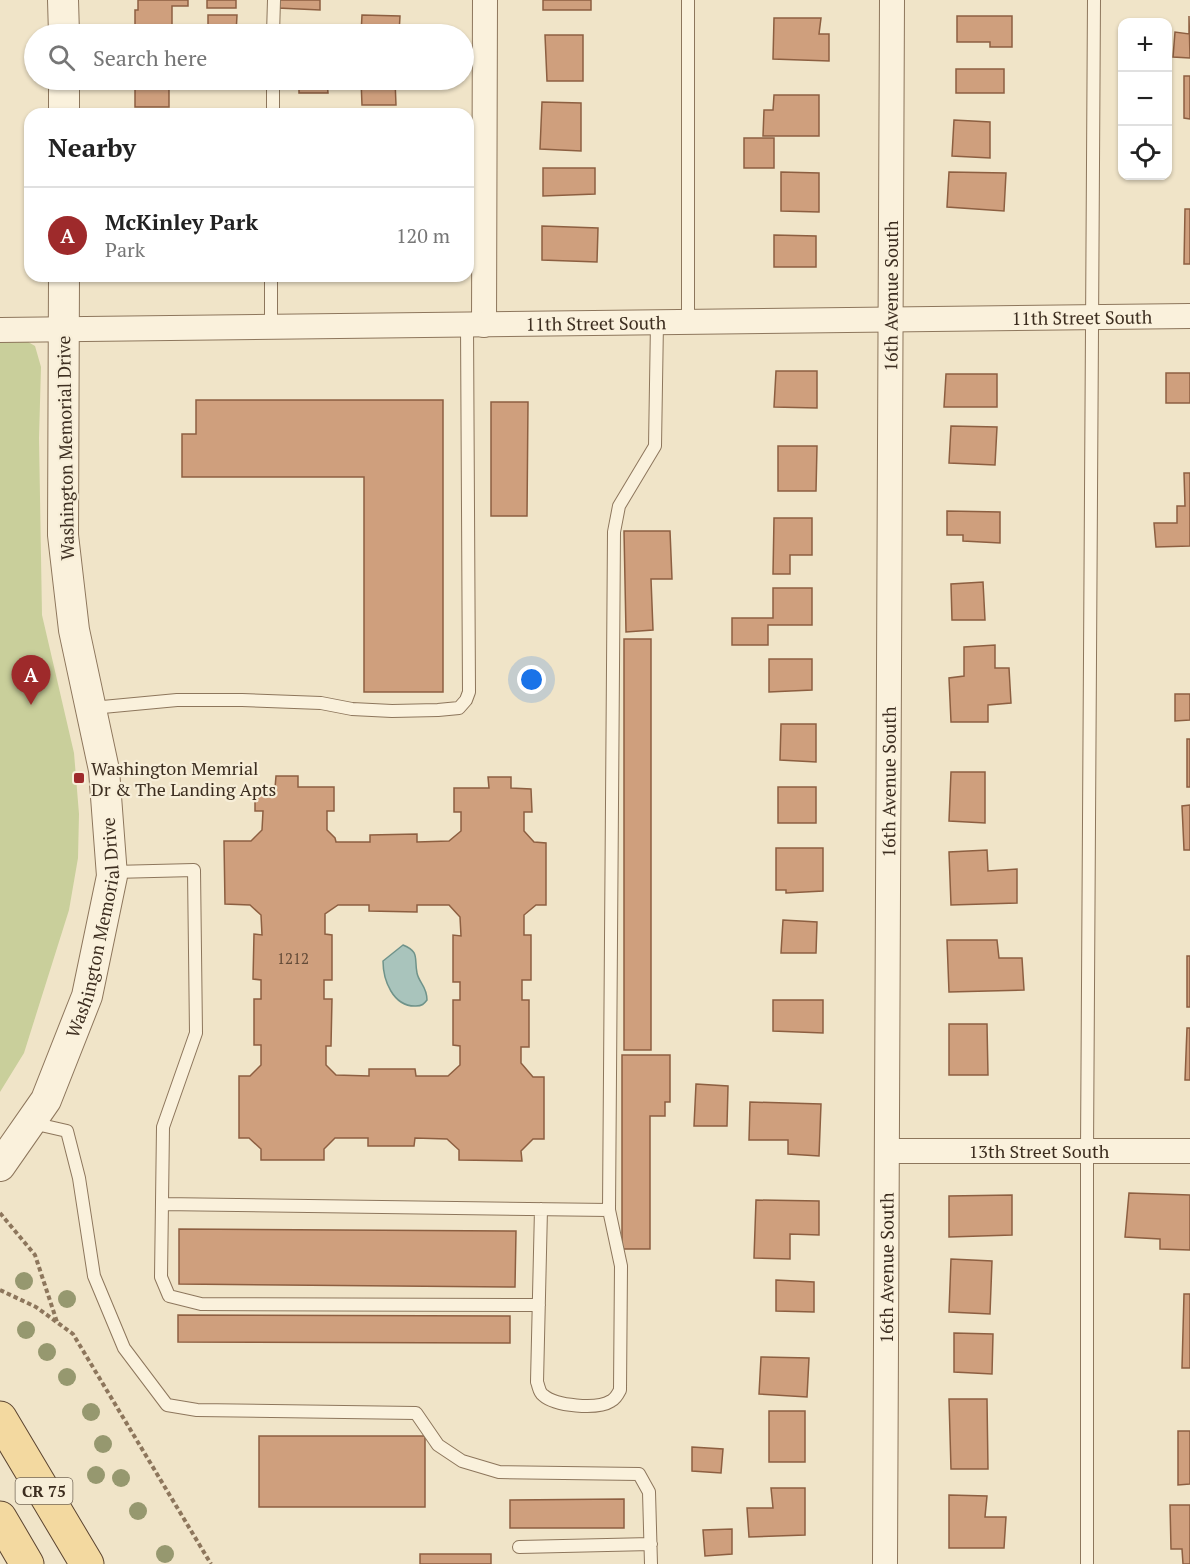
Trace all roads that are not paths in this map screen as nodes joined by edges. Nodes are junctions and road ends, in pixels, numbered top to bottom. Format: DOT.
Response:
graph roads {
  1 [pos="63,0"];
  2 [pos="274,0"];
  3 [pos="485,0"];
  4 [pos="688,0"];
  5 [pos="892,0"];
  6 [pos="1094,0"];
  7 [pos="64,24"];
  8 [pos="273,24"];
  9 [pos="64,90"];
  10 [pos="273,90"];
  11 [pos="64,108"];
  12 [pos="273,108"];
  13 [pos="64,282"];
  14 [pos="271,282"];
  15 [pos="1190,316"];
  16 [pos="1092,317"];
  17 [pos="891,320"];
  18 [pos="657,322"];
  19 [pos="688,322"];
  20 [pos="476,324"];
  21 [pos="271,327"];
  22 [pos="64,329"];
  23 [pos="0,330"];
  24 [pos="90,708"];
  25 [pos="112,872"];
  26 [pos="30,1122"];
  27 [pos="887,1151"];
  28 [pos="1087,1151"];
  29 [pos="1190,1151"];
  30 [pos="0,1166"];
  31 [pos="162,1204"];
  32 [pos="541,1209"];
  33 [pos="609,1210"];
  34 [pos="539,1305"];
  35 [pos="0,1418"];
  36 [pos="0,1518"];
  37 [pos="651,1545"];
  38 [pos="519,1547"];
  39 [pos="27,1564"];
  40 [pos="87,1564"];
  41 [pos="651,1564"];
  42 [pos="885,1564"];
  43 [pos="1087,1564"];
  1 -- 7 [label="street"];
  2 -- 8 [label="lane"];
  3 -- 20 [label="street"];
  4 -- 19 [label="lane"];
  5 -- 17 [label="street, 16th Avenue South"];
  6 -- 16 [label="lane"];
  9 -- 11 [label="street"];
  10 -- 12 [label="lane"];
  13 -- 22 [label="street, Washington Memorial Drive"];
  14 -- 21 [label="lane"];
  15 -- 16 [label="street, 11th Street South"];
  16 -- 17 [label="street, 11th Street South"];
  16 -- 28 [label="lane"];
  17 -- 19 [label="street, 11th Street South"];
  17 -- 27 [label="street, 16th Avenue South"];
  18 -- 19 [label="street, 11th Street South"];
  18 -- 20 [label="street, 11th Street South"];
  18 -- 33 [label="lane"];
  20 -- 21 [label="street, 11th Street South"];
  20 -- 24 [label="lane"];
  21 -- 22 [label="street, 11th Street South"];
  22 -- 23 [label="street, 11th Street South"];
  22 -- 24 [label="street, Washington Memorial Drive"];
  24 -- 25 [label="street, Washington Memorial Drive"];
  25 -- 26 [label="street, Washington Memorial Drive"];
  25 -- 31 [label="lane"];
  26 -- 30 [label="street, Washington Memorial Drive"];
  26 -- 37 [label="lane"];
  27 -- 28 [label="street, 13th Street South"];
  27 -- 42 [label="street, 16th Avenue South"];
  28 -- 29 [label="street, 13th Street South"];
  28 -- 43 [label="lane"];
  31 -- 32 [label="lane"];
  31 -- 34 [label="lane"];
  32 -- 33 [label="lane"];
  32 -- 34 [label="lane"];
  33 -- 34 [label="lane"];
  35 -- 40 [label="main road, CR 75"];
  36 -- 39 [label="main road, CR 75"];
  37 -- 38 [label="lane"];
  37 -- 41 [label="lane"];
}
